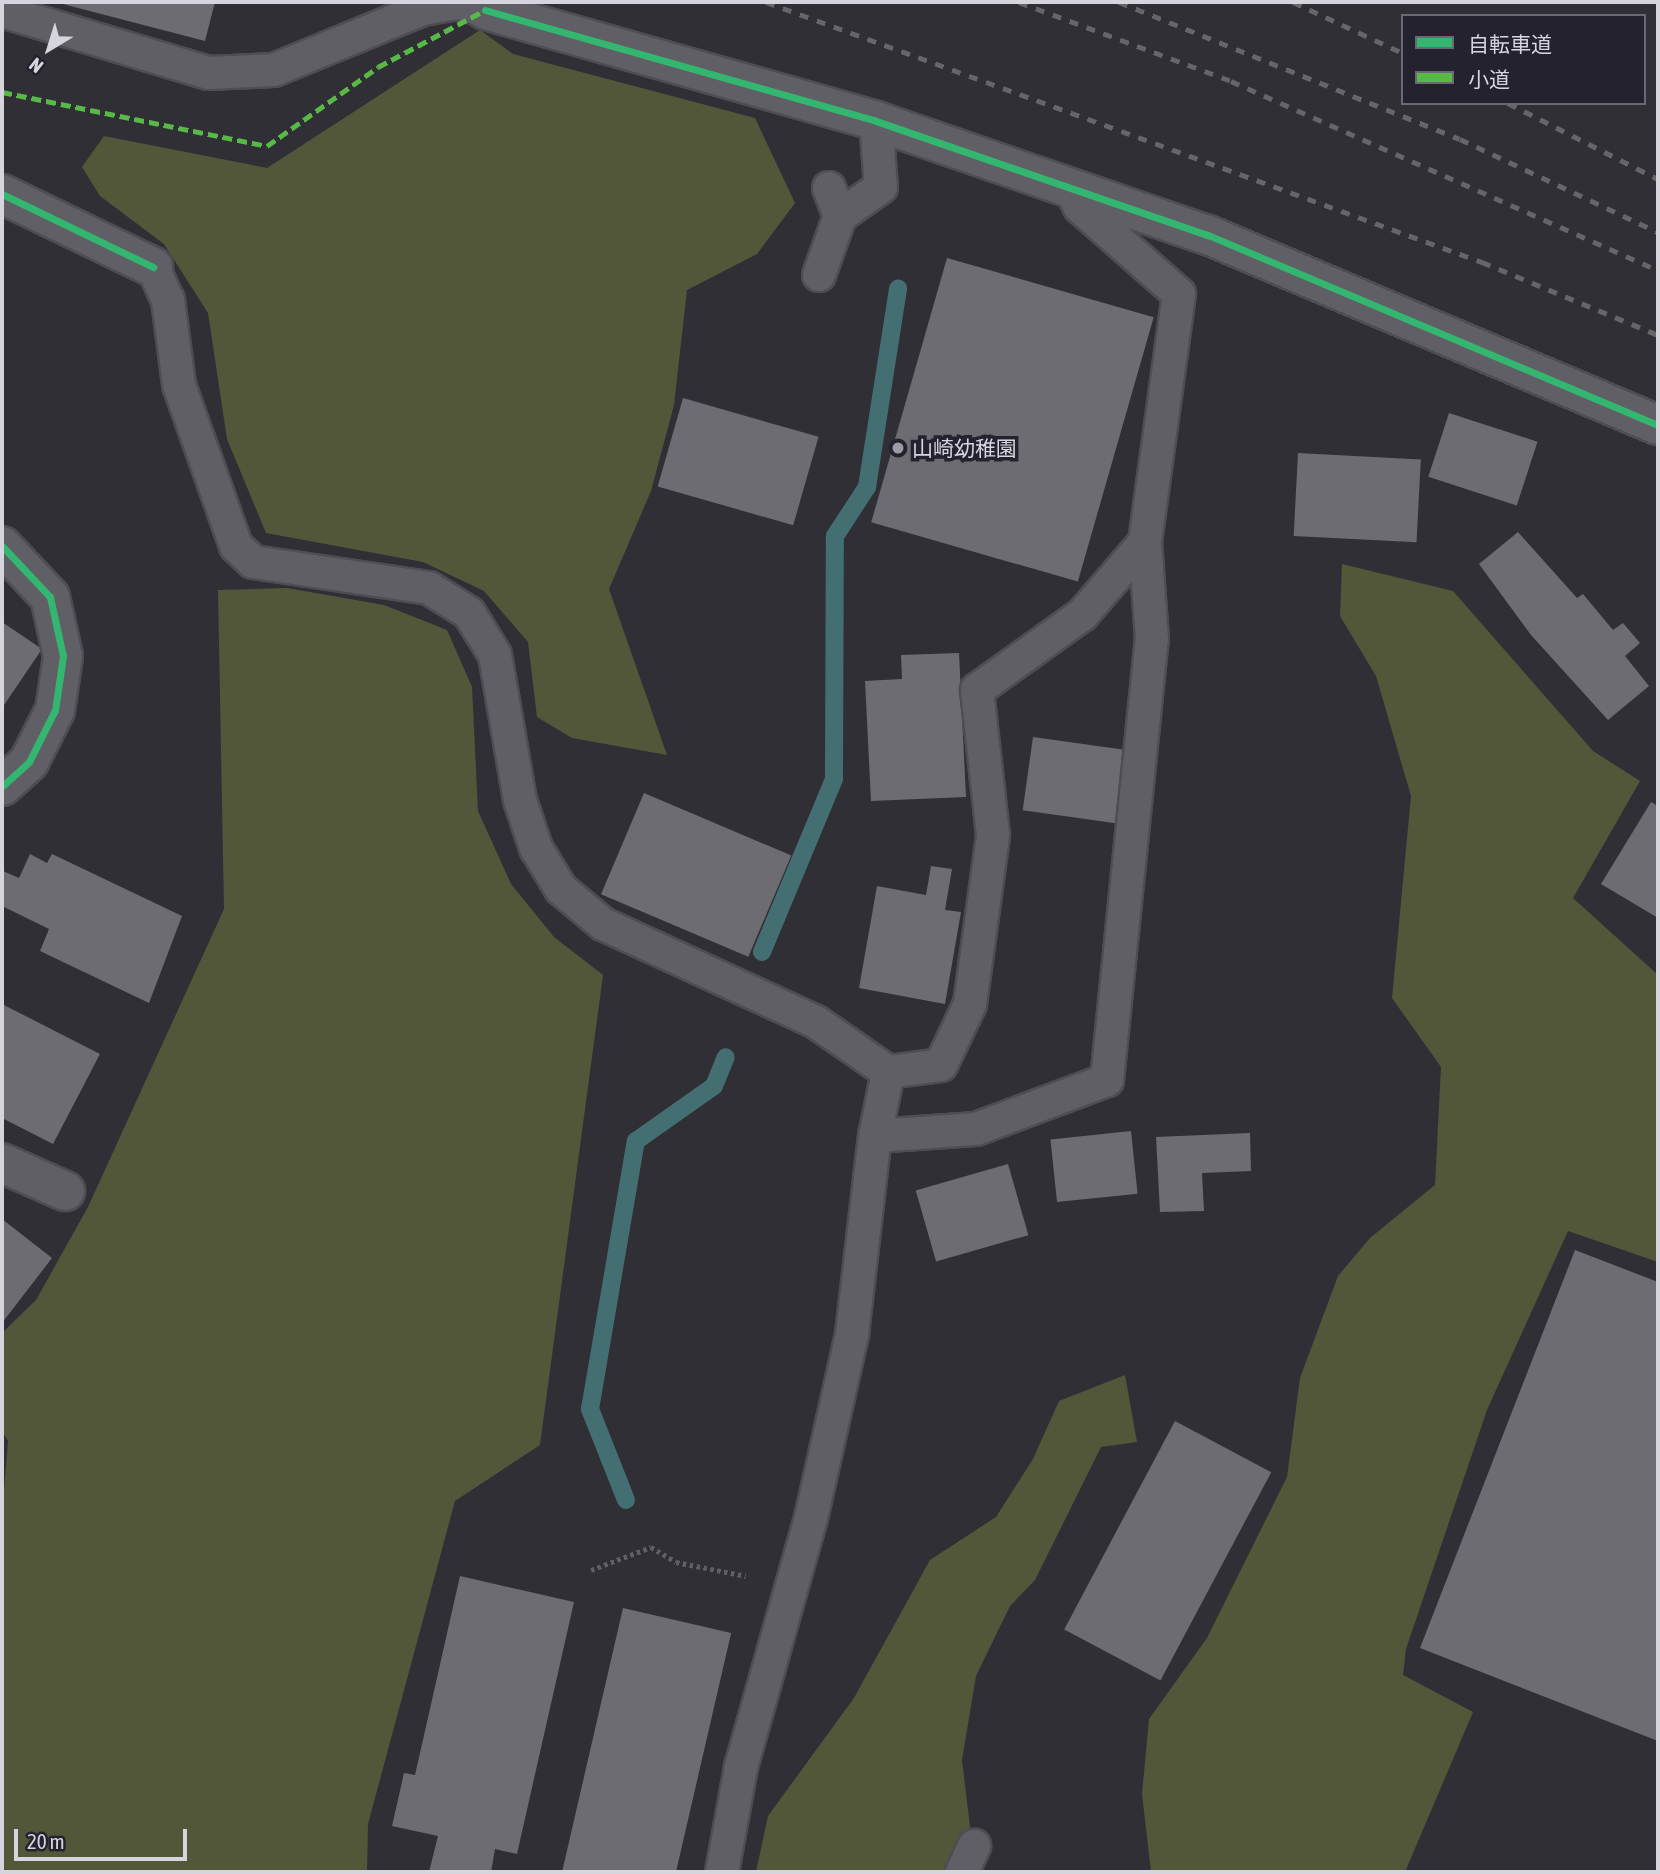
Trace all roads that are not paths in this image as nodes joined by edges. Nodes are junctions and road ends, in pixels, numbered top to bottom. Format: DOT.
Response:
graph roads {
  1 [pos="485,10"];
  2 [pos="2,11"];
  3 [pos="876,121"];
  4 [pos="1072,192"];
  5 [pos="2,194"];
  6 [pos="153,267"];
  7 [pos="819,275"];
  8 [pos="1658,425"];
  9 [pos="1145,542"];
  10 [pos="2,546"];
  11 [pos="2,786"];
  12 [pos="888,1072"];
  13 [pos="875,1136"];
  14 [pos="2,1163"];
  15 [pos="65,1191"];
  16 [pos="722,1872"];
  1 -- 2 [label="lane"];
  1 -- 3 [label="street"];
  3 -- 4 [label="street"];
  3 -- 7 [label="lane"];
  4 -- 8 [label="street"];
  4 -- 9 [label="lane"];
  5 -- 6 [label="street"];
  6 -- 12 [label="lane"];
  9 -- 12 [label="lane"];
  9 -- 13 [label="lane"];
  10 -- 11 [label="street"];
  12 -- 13 [label="lane"];
  13 -- 16 [label="lane"];
  14 -- 15 [label="street"];
}
